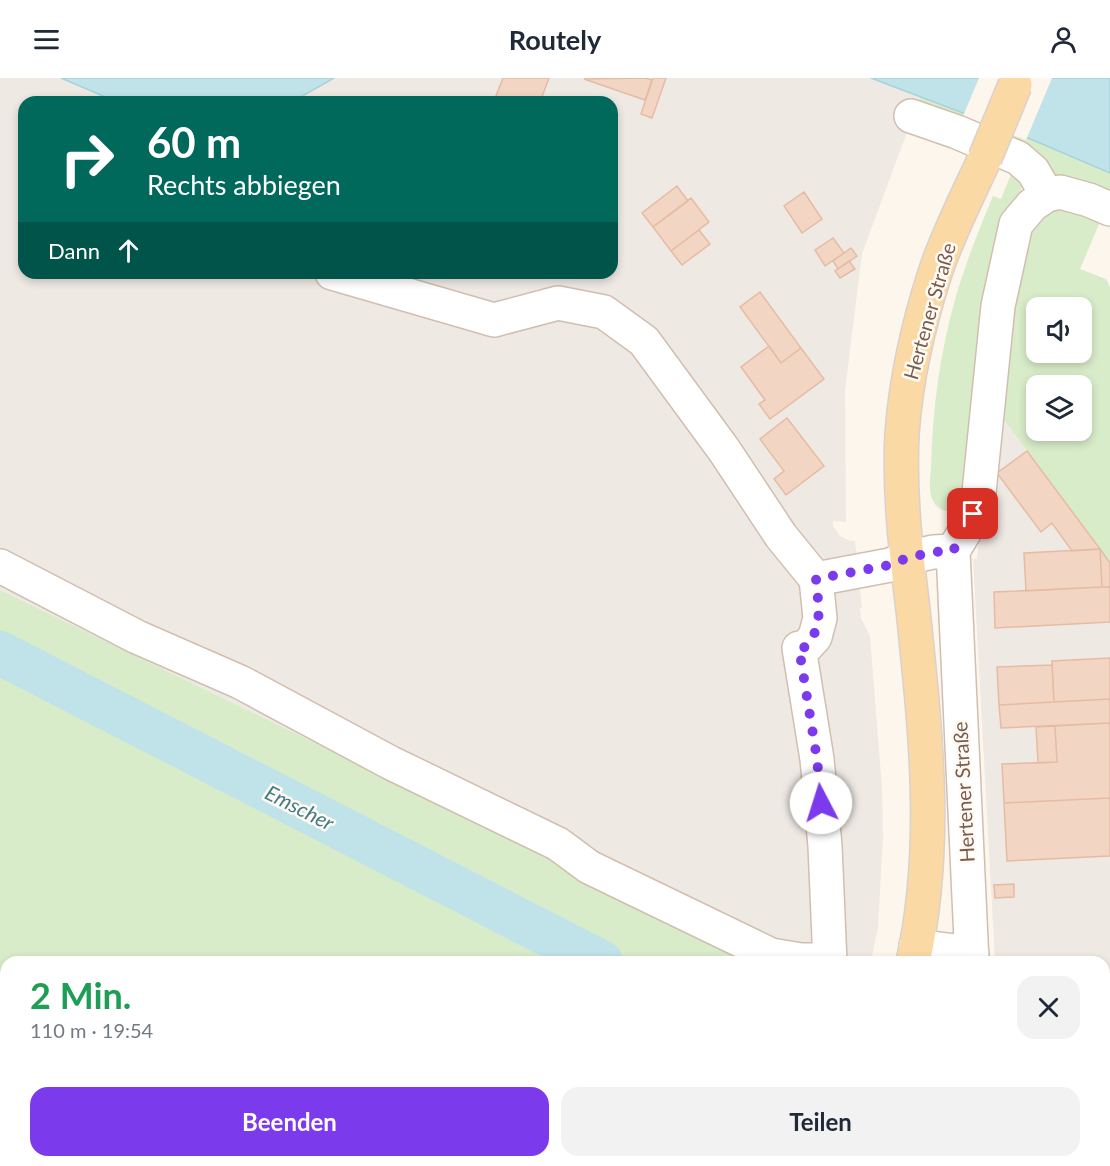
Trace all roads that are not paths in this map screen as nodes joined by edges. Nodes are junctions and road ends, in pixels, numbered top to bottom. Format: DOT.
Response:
graph roads {
  1 [pos="1018,78"];
  2 [pos="911,116"];
  3 [pos="1047,195"];
  4 [pos="1110,209"];
  5 [pos="353,279"];
  6 [pos="953,551"];
  7 [pos="907,558"];
  8 [pos="0,566"];
  9 [pos="816,579"];
  10 [pos="915,954"];
  11 [pos="777,956"];
  12 [pos="830,956"];
  13 [pos="953,956"];
  14 [pos="972,956"];
  1 -- 7 [label="main road, Hertener Straße, bridge"];
  2 -- 3 [label="lane"];
  3 -- 4 [label="lane"];
  3 -- 6 [label="lane"];
  5 -- 9 [label="lane"];
  6 -- 7 [label="lane"];
  6 -- 14 [label="lane, Hertener Straße"];
  7 -- 9 [label="lane"];
  7 -- 10 [label="main road, Hertener Straße"];
  8 -- 11 [label="lane"];
  9 -- 12 [label="lane"];
  10 -- 13 [label="lane"];
}
